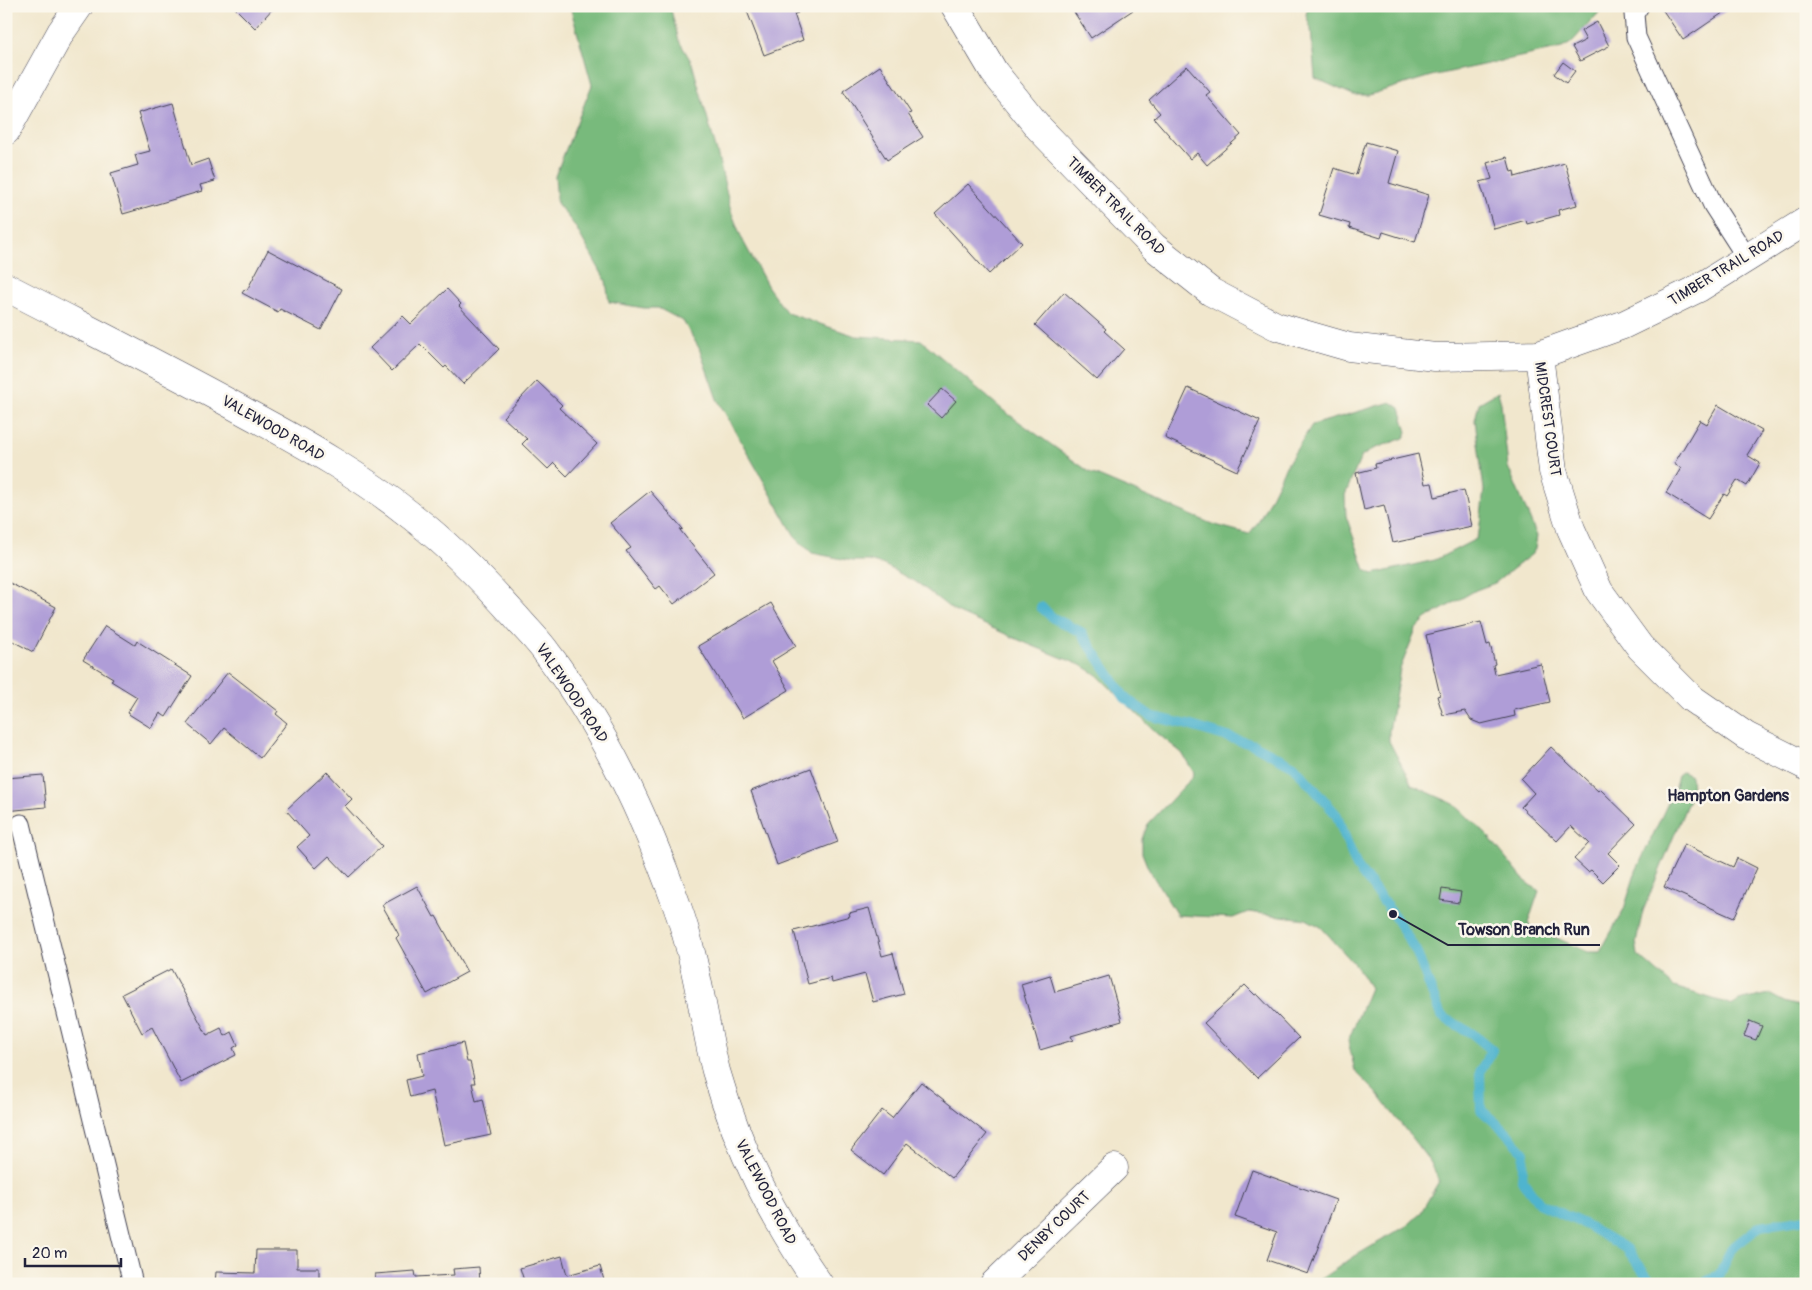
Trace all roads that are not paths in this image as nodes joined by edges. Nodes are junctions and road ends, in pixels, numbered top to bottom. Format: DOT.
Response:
graph roads {
  1 [pos="79,6"];
  2 [pos="955,6"];
  3 [pos="1639,6"];
  4 [pos="6,131"];
  5 [pos="1806,221"];
  6 [pos="1747,258"];
  7 [pos="6,287"];
  8 [pos="1539,354"];
  9 [pos="1806,766"];
  10 [pos="21,824"];
  11 [pos="1114,1168"];
  12 [pos="133,1284"];
  13 [pos="819,1284"];
  14 [pos="994,1284"];
  1 -- 4 [label="street"];
  2 -- 8 [label="street, TIMBER TRAIL ROAD"];
  3 -- 6 [label="lane"];
  5 -- 6 [label="street, TIMBER TRAIL ROAD"];
  6 -- 8 [label="street, TIMBER TRAIL ROAD"];
  7 -- 13 [label="street, VALEWOOD ROAD"];
  8 -- 9 [label="street, MIDCREST COURT"];
  10 -- 12 [label="lane"];
  11 -- 14 [label="street, DENBY COURT"];
}
